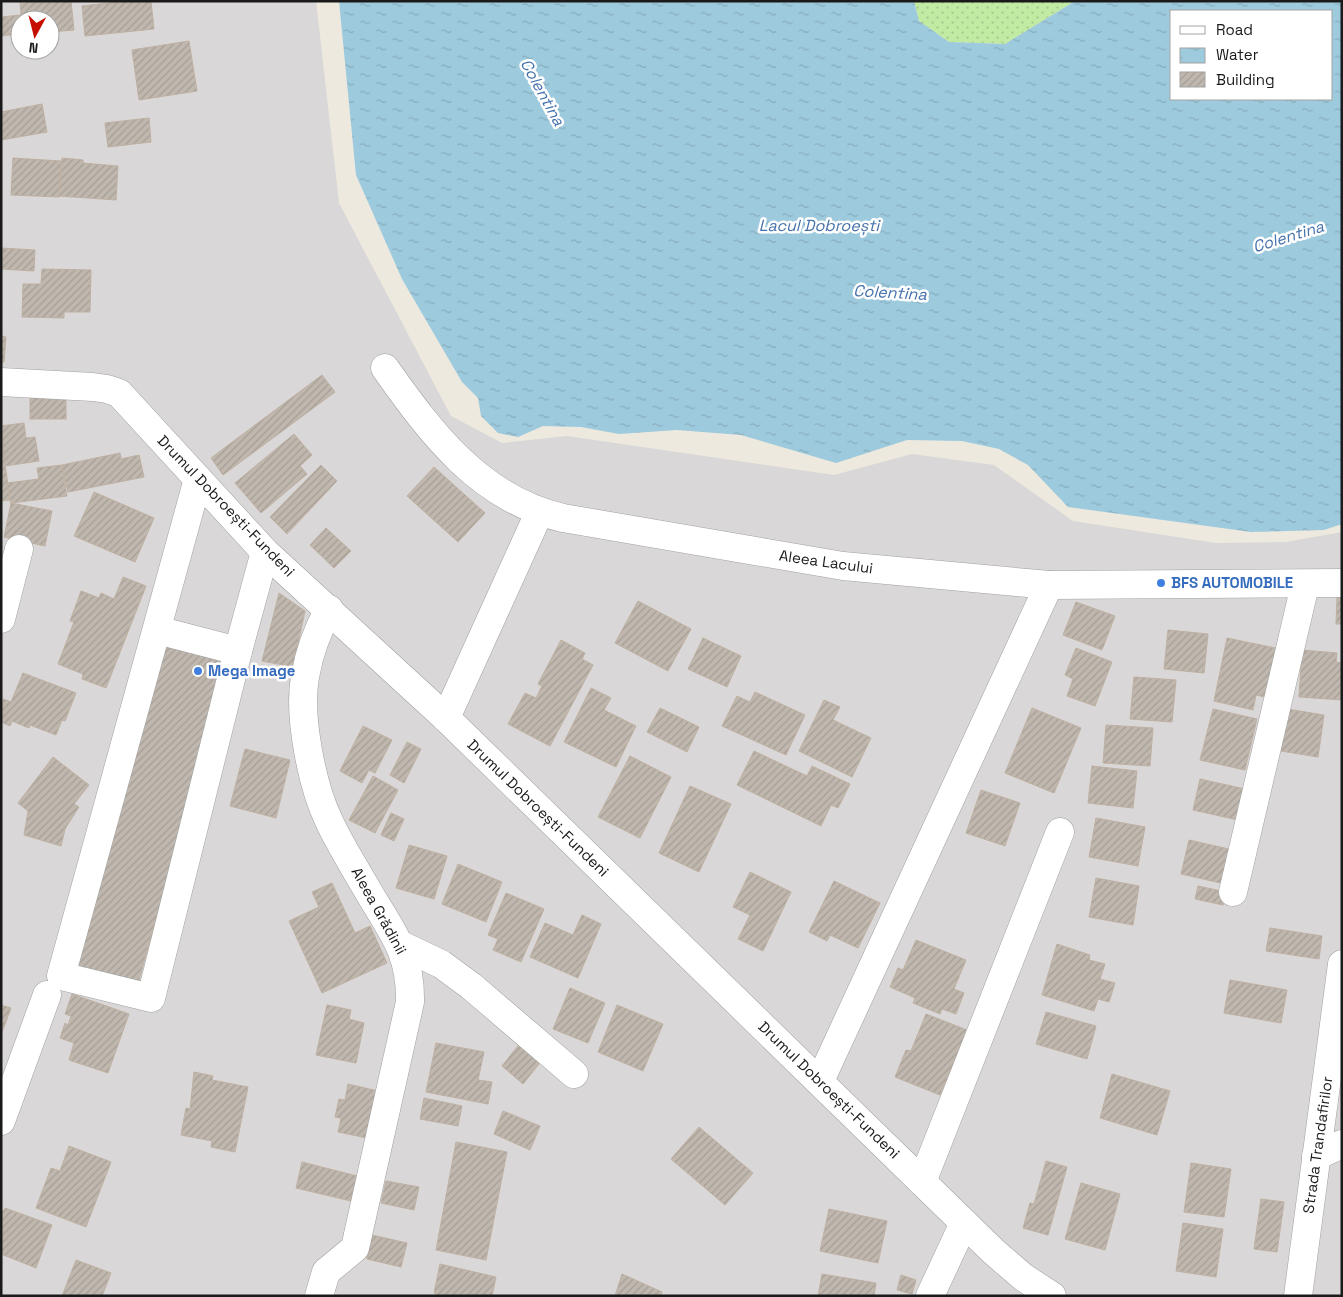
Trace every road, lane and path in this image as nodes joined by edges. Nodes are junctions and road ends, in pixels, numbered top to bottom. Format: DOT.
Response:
graph roads {
  1 [pos="385,368"];
  2 [pos="1,382"];
  3 [pos="198,480"];
  4 [pos="539,513"];
  5 [pos="19,549"];
  6 [pos="265,552"];
  7 [pos="1342,583"];
  8 [pos="1049,585"];
  9 [pos="1305,585"];
  10 [pos="329,609"];
  11 [pos="1,619"];
  12 [pos="157,630"];
  13 [pos="238,651"];
  14 [pos="446,718"];
  15 [pos="1060,832"];
  16 [pos="1233,892"];
  17 [pos="401,945"];
  18 [pos="1342,964"];
  19 [pos="47,995"];
  20 [pos="574,1074"];
  21 [pos="820,1081"];
  22 [pos="1,1121"];
  23 [pos="1342,1144"];
  24 [pos="1316,1156"];
  25 [pos="922,1182"];
  26 [pos="964,1223"];
  27 [pos="319,1296"];
  28 [pos="930,1296"];
  29 [pos="1052,1296"];
  30 [pos="1298,1296"];
  1 -- 4 [label="street, Aleea Lacului"];
  2 -- 3 [label="street, Drumul Dobroești-Fundeni"];
  3 -- 6 [label="street, Drumul Dobroești-Fundeni"];
  3 -- 12 [label="street"];
  4 -- 8 [label="street, Aleea Lacului"];
  4 -- 14 [label="street"];
  5 -- 11 [label="street"];
  6 -- 10 [label="street, Drumul Dobroești-Fundeni"];
  6 -- 13 [label="street"];
  7 -- 9 [label="street, Aleea Lacului"];
  8 -- 9 [label="street, Aleea Lacului"];
  8 -- 21 [label="street"];
  9 -- 16 [label="street"];
  10 -- 14 [label="street, Drumul Dobroești-Fundeni"];
  10 -- 17 [label="street, Aleea Grădinii"];
  12 -- 13 [label="street"];
  12 -- 13 [label="street"];
  14 -- 21 [label="street, Drumul Dobroești-Fundeni"];
  15 -- 25 [label="street"];
  17 -- 20 [label="street"];
  17 -- 27 [label="street, Aleea Grădinii"];
  18 -- 24 [label="street, Strada Trandafirilor"];
  19 -- 22 [label="street"];
  21 -- 25 [label="street, Drumul Dobroești-Fundeni"];
  23 -- 24 [label="street"];
  24 -- 30 [label="street, Strada Trandafirilor"];
  25 -- 26 [label="street, Drumul Dobroești-Fundeni"];
  26 -- 28 [label="street"];
  26 -- 29 [label="street, Drumul Dobroești-Fundeni"];
}
